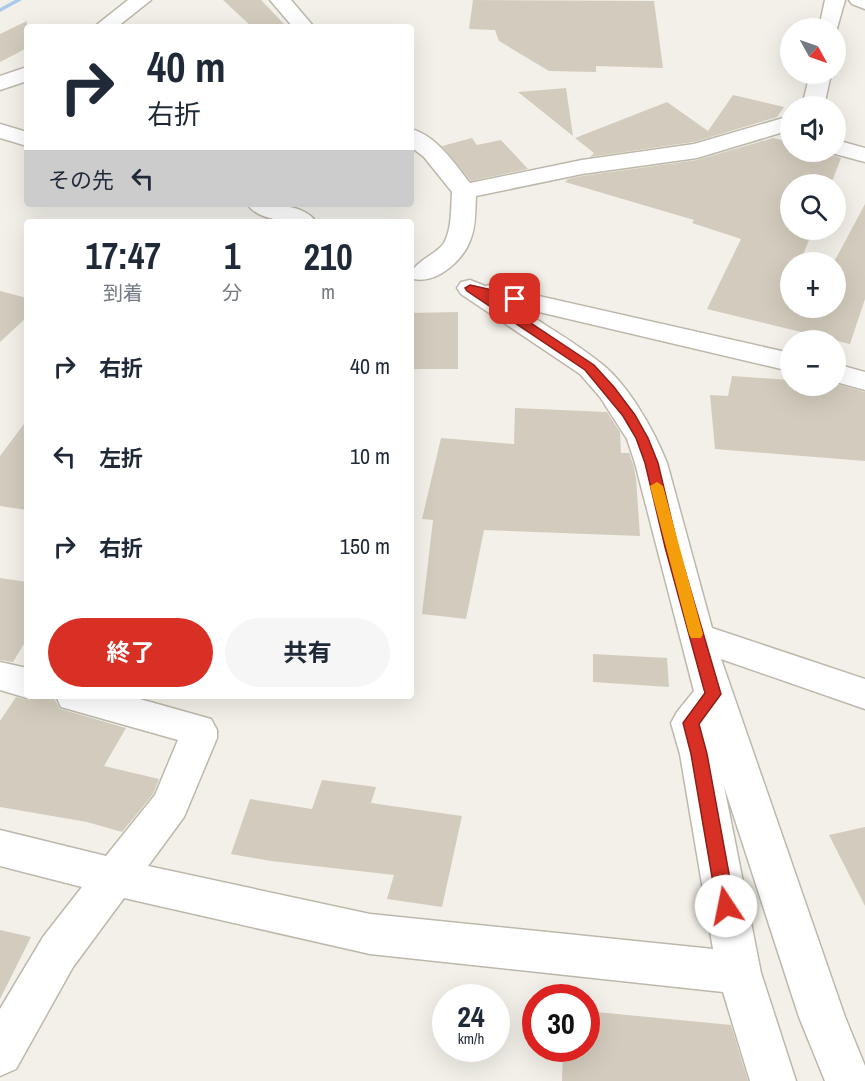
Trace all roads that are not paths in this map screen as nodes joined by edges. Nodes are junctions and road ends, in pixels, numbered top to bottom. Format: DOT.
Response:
graph roads {
  1 [pos="141,0"];
  2 [pos="280,0"];
  3 [pos="835,0"];
  4 [pos="859,0"];
  5 [pos="865,3"];
  6 [pos="831,18"];
  7 [pos="108,24"];
  8 [pos="301,24"];
  9 [pos="24,74"];
  10 [pos="0,84"];
  11 [pos="0,130"];
  12 [pos="779,133"];
  13 [pos="24,138"];
  14 [pos="414,138"];
  15 [pos="846,150"];
  16 [pos="865,155"];
  17 [pos="464,191"];
  18 [pos="266,207"];
  19 [pos="296,219"];
  20 [pos="417,270"];
  21 [pos="470,288"];
  22 [pos="780,360"];
  23 [pos="846,376"];
  24 [pos="865,381"];
  25 [pos="697,637"];
  26 [pos="0,676"];
  27 [pos="24,682"];
  28 [pos="713,694"];
  29 [pos="865,694"];
  30 [pos="85,699"];
  31 [pos="0,848"];
  32 [pos="114,877"];
  33 [pos="739,973"];
  34 [pos="0,1053"];
  35 [pos="773,1081"];
  36 [pos="848,1081"];
  1 -- 7 [label="street"];
  2 -- 8 [label="street"];
  3 -- 6 [label="street"];
  4 -- 5 [label="street"];
  9 -- 10 [label="street"];
  11 -- 13 [label="street"];
  12 -- 17 [label="street"];
  14 -- 17 [label="street"];
  15 -- 16 [label="street"];
  17 -- 20 [label="street"];
  18 -- 19 [label="street"];
  20 -- 21 [label="street"];
  21 -- 22 [label="street"];
  21 -- 25 [label="street"];
  23 -- 24 [label="street"];
  25 -- 28 [label="street"];
  25 -- 29 [label="street"];
  26 -- 27 [label="street"];
  28 -- 33 [label="street"];
  28 -- 36 [label="street"];
  30 -- 32 [label="street"];
  31 -- 32 [label="street"];
  32 -- 33 [label="street"];
  32 -- 34 [label="street"];
  33 -- 35 [label="street"];
}
